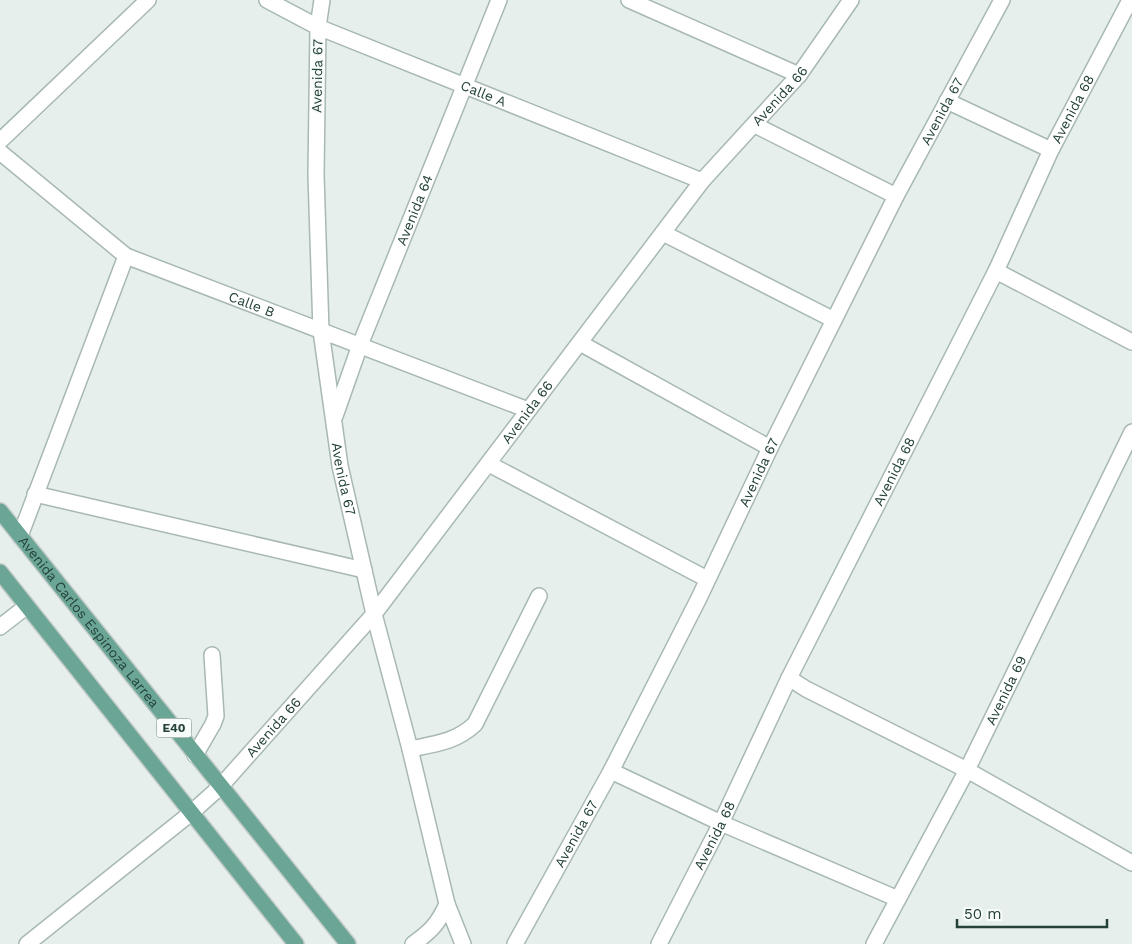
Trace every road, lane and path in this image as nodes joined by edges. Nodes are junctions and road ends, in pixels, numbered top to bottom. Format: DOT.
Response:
graph roads {
  1 [pos="148,0"];
  2 [pos="267,0"];
  3 [pos="322,0"];
  4 [pos="499,0"];
  5 [pos="629,0"];
  6 [pos="851,0"];
  7 [pos="1002,0"];
  8 [pos="1130,0"];
  9 [pos="318,27"];
  10 [pos="800,75"];
  11 [pos="463,86"];
  12 [pos="947,101"];
  13 [pos="756,124"];
  14 [pos="0,141"];
  15 [pos="1051,150"];
  16 [pos="0,152"];
  17 [pos="702,181"];
  18 [pos="896,196"];
  19 [pos="663,233"];
  20 [pos="126,256"];
  21 [pos="996,271"];
  22 [pos="834,320"];
  23 [pos="320,331"];
  24 [pos="1132,342"];
  25 [pos="580,343"];
  26 [pos="360,345"];
  27 [pos="528,410"];
  28 [pos="334,420"];
  29 [pos="1132,432"];
  30 [pos="770,448"];
  31 [pos="488,464"];
  32 [pos="35,494"];
  33 [pos="0,511"];
  34 [pos="20,536"];
  35 [pos="364,570"];
  36 [pos="0,572"];
  37 [pos="707,579"];
  38 [pos="539,596"];
  39 [pos="27,606"];
  40 [pos="374,614"];
  41 [pos="0,627"];
  42 [pos="212,655"];
  43 [pos="788,678"];
  44 [pos="410,749"];
  45 [pos="195,755"];
  46 [pos="967,770"];
  47 [pos="611,771"];
  48 [pos="220,787"];
  49 [pos="191,813"];
  50 [pos="721,823"];
  51 [pos="1132,863"];
  52 [pos="898,899"];
  53 [pos="447,904"];
  54 [pos="878,942"];
  55 [pos="27,944"];
  56 [pos="296,944"];
  57 [pos="348,944"];
  58 [pos="413,944"];
  59 [pos="463,944"];
  60 [pos="515,944"];
  61 [pos="659,944"];
  1 -- 14 [label="street"];
  2 -- 9 [label="street, Calle A"];
  3 -- 9 [label="street, Avenida 67"];
  4 -- 11 [label="street, Avenida 64"];
  5 -- 10 [label="street"];
  6 -- 10 [label="street, Avenida 66"];
  7 -- 12 [label="street, Avenida 67"];
  8 -- 15 [label="street, Avenida 68"];
  9 -- 11 [label="street, Calle A"];
  9 -- 23 [label="street, Avenida 67"];
  10 -- 13 [label="street, Avenida 66"];
  11 -- 17 [label="street, Calle A"];
  11 -- 26 [label="street, Avenida 64"];
  12 -- 15 [label="street"];
  12 -- 18 [label="street, Avenida 67"];
  13 -- 17 [label="street, Avenida 66"];
  13 -- 18 [label="street"];
  15 -- 21 [label="street, Avenida 68"];
  16 -- 20 [label="street, Calle B"];
  17 -- 19 [label="street, Avenida 66"];
  18 -- 22 [label="street, Avenida 67"];
  19 -- 22 [label="street"];
  19 -- 25 [label="street, Avenida 66"];
  20 -- 23 [label="street, Calle B"];
  20 -- 32 [label="street"];
  21 -- 24 [label="street"];
  21 -- 43 [label="street, Avenida 68"];
  22 -- 30 [label="street, Avenida 67"];
  23 -- 26 [label="street, Calle B"];
  23 -- 28 [label="street, Avenida 67"];
  25 -- 27 [label="street, Avenida 66"];
  25 -- 30 [label="street"];
  26 -- 27 [label="street, Calle B"];
  26 -- 28 [label="street, Avenida 64"];
  27 -- 31 [label="street, Avenida 66"];
  28 -- 35 [label="street, Avenida 67"];
  29 -- 46 [label="street, Avenida 69"];
  30 -- 37 [label="street, Avenida 67"];
  31 -- 37 [label="street"];
  31 -- 40 [label="street, Avenida 66"];
  32 -- 34 [label="street"];
  32 -- 35 [label="street"];
  33 -- 34 [label="main road, Avenida Carlos Espinoza Larrea / E40"];
  34 -- 45 [label="main road, Avenida Carlos Espinoza Larrea / E40"];
  35 -- 40 [label="street, Avenida 67"];
  36 -- 39 [label="main road, E40"];
  37 -- 47 [label="street, Avenida 67"];
  38 -- 44 [label="street"];
  39 -- 41 [label="street"];
  39 -- 49 [label="main road, E40"];
  40 -- 44 [label="street, Avenida 67"];
  40 -- 48 [label="street, Avenida 66"];
  42 -- 45 [label="street"];
  43 -- 46 [label="street"];
  43 -- 50 [label="street, Avenida 68"];
  44 -- 53 [label="street, Avenida 67"];
  45 -- 48 [label="main road, Avenida Carlos Espinoza Larrea / E40"];
  46 -- 51 [label="street"];
  46 -- 52 [label="street, Avenida 69"];
  47 -- 50 [label="street"];
  47 -- 60 [label="street, Avenida 67"];
  48 -- 49 [label="street, Avenida 66"];
  48 -- 57 [label="main road, Avenida Carlos Espinoza Larrea / E40"];
  49 -- 55 [label="street, Avenida 66"];
  49 -- 56 [label="main road, E40"];
  50 -- 52 [label="street"];
  50 -- 61 [label="street, Avenida 68"];
  52 -- 54 [label="street, Avenida 69"];
  53 -- 58 [label="street"];
  53 -- 59 [label="street, Avenida 67"];
}
